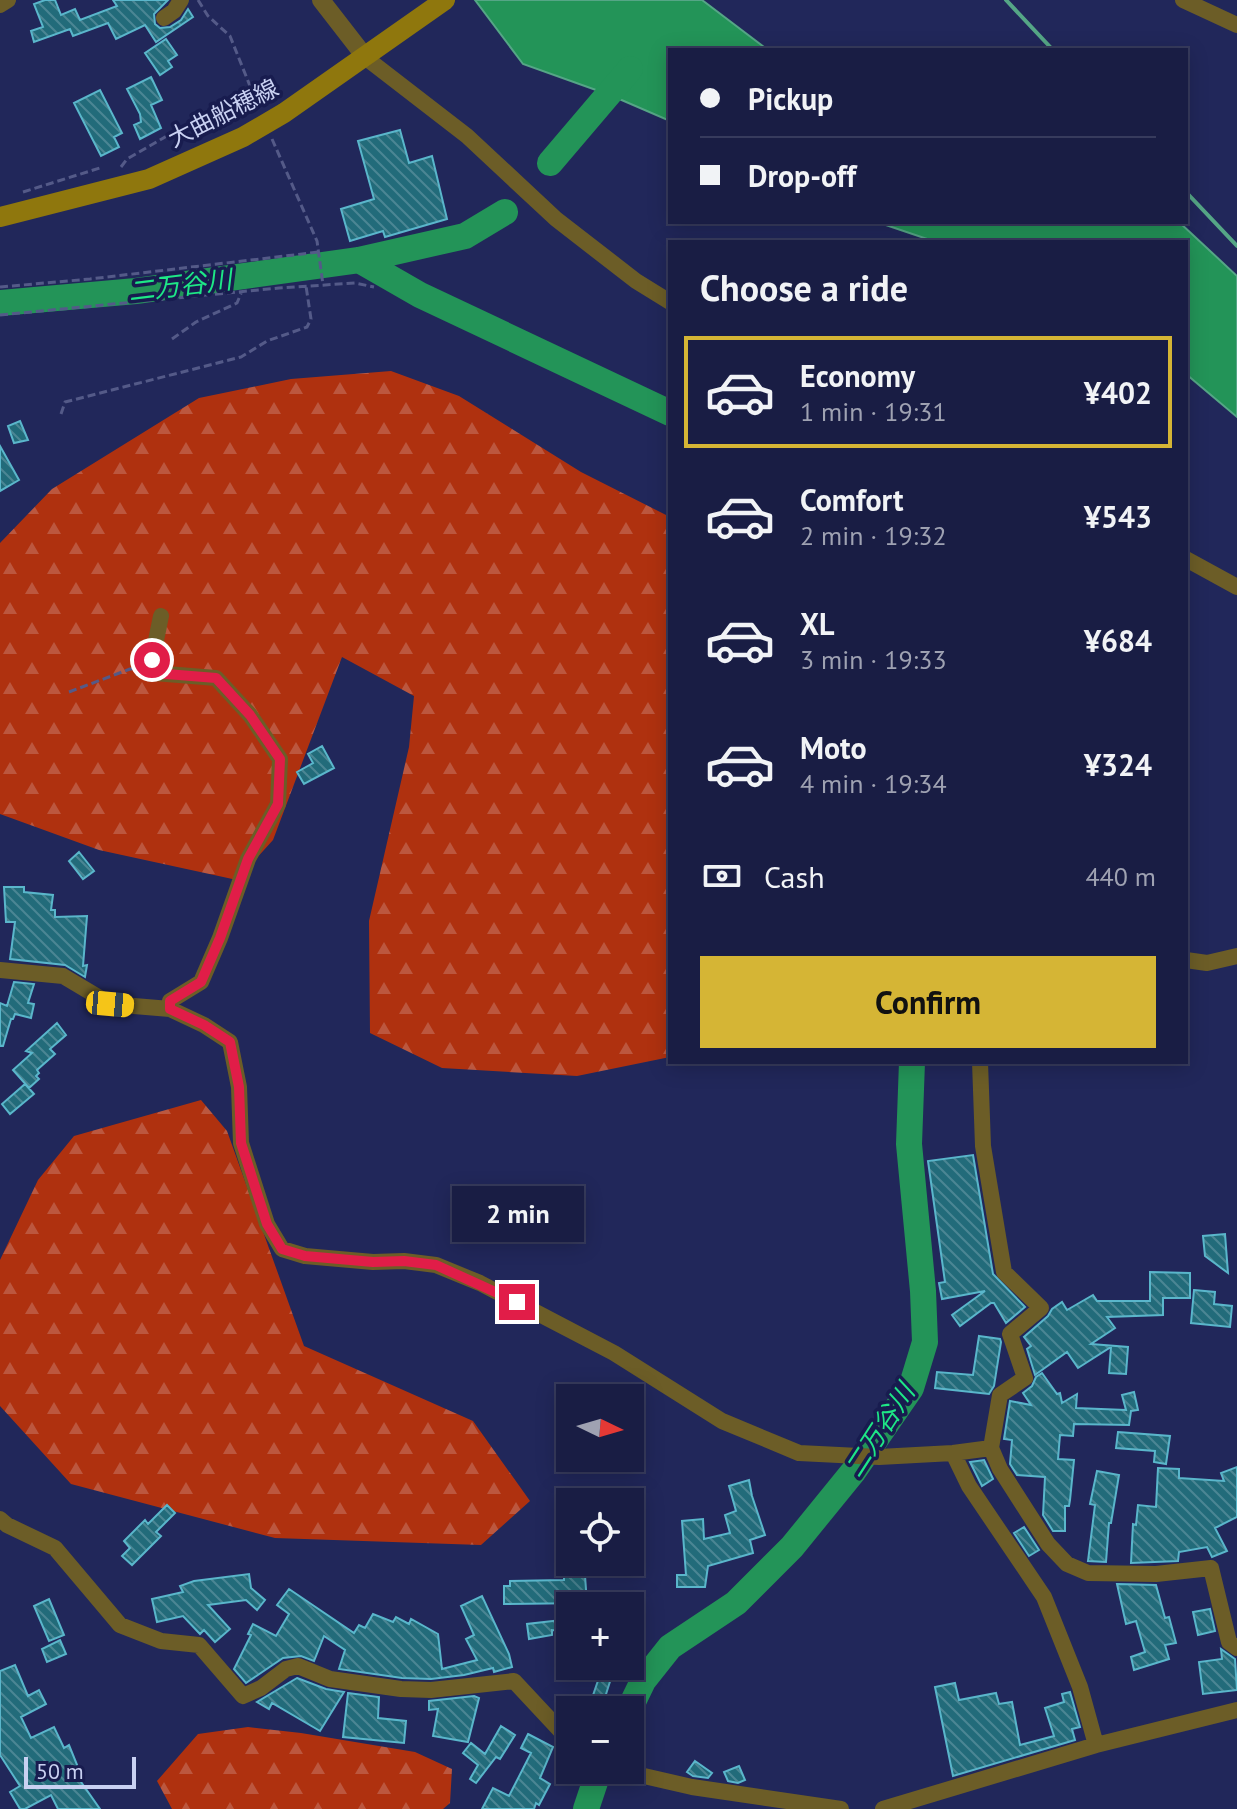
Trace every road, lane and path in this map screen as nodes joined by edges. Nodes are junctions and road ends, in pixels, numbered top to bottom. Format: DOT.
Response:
graph roads {
  1 [pos="8,0"];
  2 [pos="181,0"];
  3 [pos="198,0"];
  4 [pos="321,0"];
  5 [pos="445,0"];
  6 [pos="1183,0"];
  7 [pos="0,5"];
  8 [pos="164,18"];
  9 [pos="1237,25"];
  10 [pos="373,52"];
  11 [pos="250,88"];
  12 [pos="258,106"];
  13 [pos="270,136"];
  14 [pos="103,167"];
  15 [pos="119,186"];
  16 [pos="13,194"];
  17 [pos="0,217"];
  18 [pos="319,254"];
  19 [pos="323,285"];
  20 [pos="306,286"];
  21 [pos="0,287"];
  22 [pos="374,287"];
  23 [pos="242,291"];
  24 [pos="668,301"];
  25 [pos="0,315"];
  26 [pos="172,339"];
  27 [pos="61,414"];
  28 [pos="1188,560"];
  29 [pos="1237,587"];
  30 [pos="161,616"];
  31 [pos="154,673"];
  32 [pos="69,692"];
  33 [pos="1237,956"];
  34 [pos="1188,960"];
  35 [pos="0,970"];
  36 [pos="170,1009"];
  37 [pos="980,1064"];
  38 [pos="991,1448"];
  39 [pos="953,1453"];
  40 [pos="0,1519"];
  41 [pos="1237,1648"];
  42 [pos="1237,1710"];
  43 [pos="556,1726"];
  44 [pos="1096,1745"];
  45 [pos="644,1776"];
  46 [pos="841,1809"];
  47 [pos="883,1809"];
  1 -- 7 [label="street"];
  2 -- 8 [label="street"];
  3 -- 11 [label="path"];
  4 -- 10 [label="street"];
  5 -- 10 [label="main road, 大曲船穂線"];
  6 -- 9 [label="street"];
  10 -- 15 [label="main road, 大曲船穂線"];
  10 -- 24 [label="street"];
  11 -- 12 [label="path"];
  11 -- 15 [label="path"];
  13 -- 18 [label="path"];
  14 -- 16 [label="path"];
  15 -- 17 [label="main road, 大曲船穂線"];
  18 -- 19 [label="path"];
  18 -- 21 [label="path"];
  19 -- 20 [label="path"];
  19 -- 22 [label="path"];
  20 -- 23 [label="path"];
  20 -- 27 [label="path"];
  23 -- 25 [label="path"];
  23 -- 26 [label="path"];
  28 -- 29 [label="street"];
  30 -- 31 [label="street"];
  31 -- 32 [label="path"];
  31 -- 36 [label="street"];
  33 -- 34 [label="street"];
  35 -- 36 [label="street"];
  36 -- 39 [label="street"];
  37 -- 38 [label="street"];
  38 -- 39 [label="street"];
  38 -- 41 [label="street"];
  39 -- 44 [label="street"];
  40 -- 43 [label="street"];
  42 -- 44 [label="street"];
  44 -- 47 [label="street"];
  45 -- 46 [label="street"];
}
